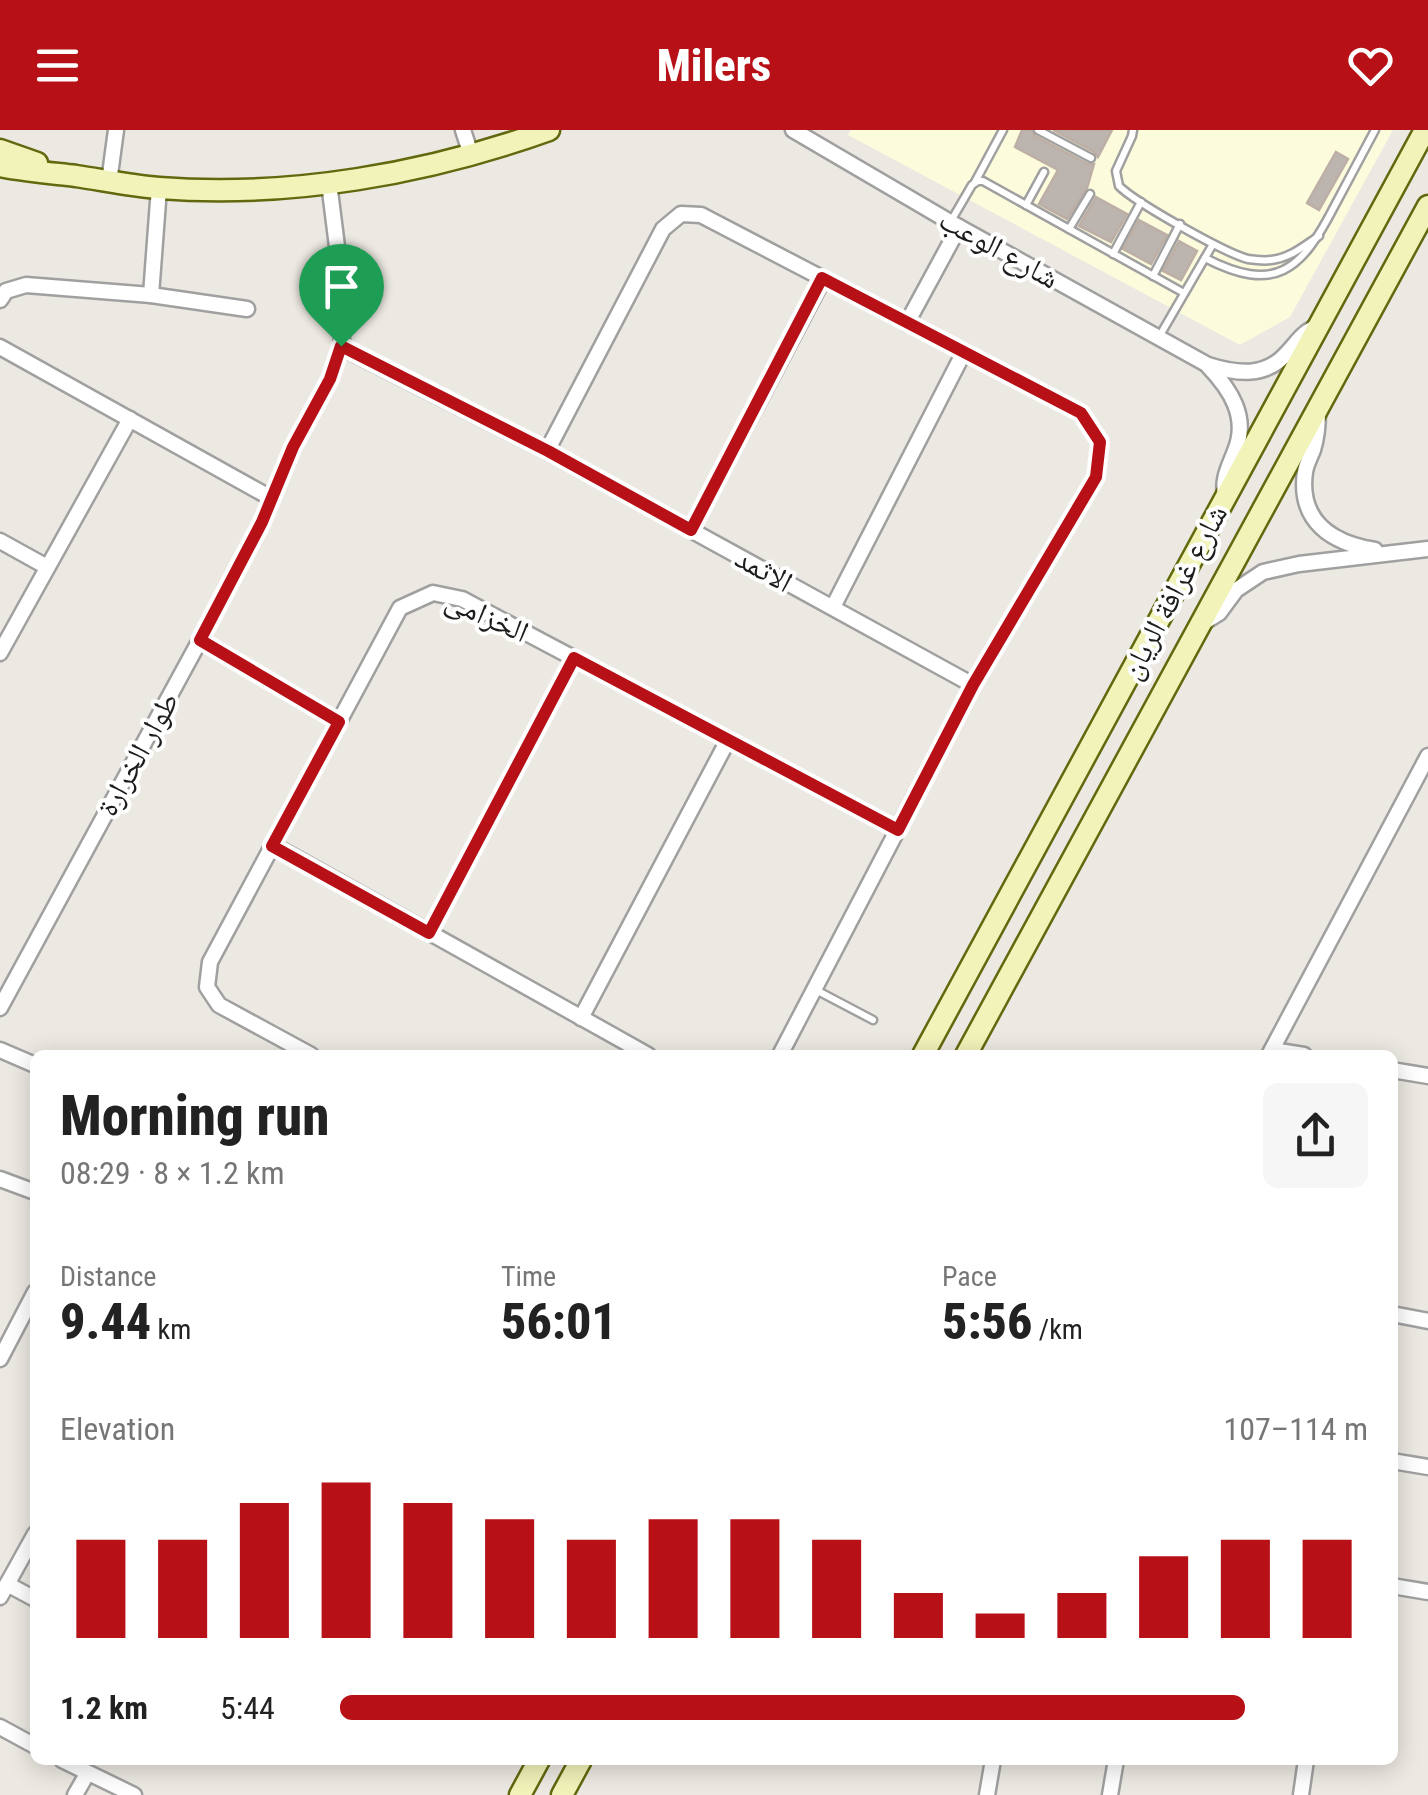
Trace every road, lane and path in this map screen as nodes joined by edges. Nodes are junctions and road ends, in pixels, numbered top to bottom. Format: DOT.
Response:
graph roads {
  1 [pos="116,130"];
  2 [pos="463,130"];
  3 [pos="549,130"];
  4 [pos="793,130"];
  5 [pos="1004,130"];
  6 [pos="1038,130"];
  7 [pos="1132,130"];
  8 [pos="1375,130"];
  9 [pos="1425,130"];
  10 [pos="0,150"];
  11 [pos="471,155"];
  12 [pos="1091,158"];
  13 [pos="0,166"];
  14 [pos="1044,172"];
  15 [pos="72,176"];
  16 [pos="109,182"];
  17 [pos="975,182"];
  18 [pos="328,183"];
  19 [pos="159,188"];
  20 [pos="1090,194"];
  21 [pos="1141,202"];
  22 [pos="1026,205"];
  23 [pos="1428,206"];
  24 [pos="1180,224"];
  25 [pos="954,225"];
  26 [pos="1069,229"];
  27 [pos="1320,236"];
  28 [pos="1213,244"];
  29 [pos="1113,254"];
  30 [pos="1205,258"];
  31 [pos="1153,276"];
  32 [pos="822,278"];
  33 [pos="1184,293"];
  34 [pos="151,295"];
  35 [pos="0,300"];
  36 [pos="247,309"];
  37 [pos="907,323"];
  38 [pos="1319,326"];
  39 [pos="1158,338"];
  40 [pos="341,346"];
  41 [pos="0,347"];
  42 [pos="964,352"];
  43 [pos="1208,365"];
  44 [pos="1318,411"];
  45 [pos="130,419"];
  46 [pos="548,451"];
  47 [pos="271,498"];
  48 [pos="1225,498"];
  49 [pos="691,530"];
  50 [pos="0,541"];
  51 [pos="1428,549"];
  52 [pos="1391,552"];
  53 [pos="47,567"];
  54 [pos="833,607"];
  55 [pos="1202,623"];
  56 [pos="200,640"];
  57 [pos="0,654"];
  58 [pos="574,658"];
  59 [pos="973,685"];
  60 [pos="339,722"];
  61 [pos="728,740"];
  62 [pos="1428,756"];
  63 [pos="898,830"];
  64 [pos="272,846"];
  65 [pos="429,933"];
  66 [pos="814,989"];
  67 [pos="0,1008"];
  68 [pos="581,1018"];
  69 [pos="872,1020"];
  70 [pos="0,1050"];
  71 [pos="303,1050"];
  72 [pos="639,1050"];
  73 [pos="783,1050"];
  74 [pos="926,1050"];
  75 [pos="969,1050"];
  76 [pos="1272,1050"];
  77 [pos="30,1063"];
  78 [pos="1398,1071"];
  79 [pos="1428,1076"];
  80 [pos="0,1178"];
  81 [pos="30,1190"];
  82 [pos="30,1302"];
  83 [pos="1398,1315"];
  84 [pos="1428,1320"];
  85 [pos="0,1360"];
  86 [pos="1398,1462"];
  87 [pos="1428,1467"];
  88 [pos="30,1543"];
  89 [pos="1398,1587"];
  90 [pos="4,1590"];
  91 [pos="1428,1592"];
  92 [pos="30,1598"];
  93 [pos="0,1727"];
  94 [pos="30,1743"];
  95 [pos="71,1765"];
  96 [pos="537,1765"];
  97 [pos="578,1765"];
  98 [pos="992,1765"];
  99 [pos="1115,1765"];
  100 [pos="1305,1765"];
  101 [pos="87,1774"];
  102 [pos="131,1794"];
  103 [pos="75,1795"];
  104 [pos="520,1795"];
  105 [pos="562,1795"];
  106 [pos="988,1795"];
  107 [pos="1110,1795"];
  108 [pos="1300,1795"];
  1 -- 16 [label="street"];
  2 -- 11 [label="street"];
  3 -- 11 [label="main road"];
  4 -- 25 [label="street, شارع الوعب"];
  5 -- 17 [label="lane"];
  6 -- 12 [label="lane"];
  7 -- 21 [label="lane"];
  8 -- 27 [label="lane"];
  9 -- 38 [label="main road, شارع غرافة الريان"];
  10 -- 15 [label="main road"];
  11 -- 18 [label="main road"];
  13 -- 15 [label="main road"];
  14 -- 22 [label="lane"];
  15 -- 16 [label="main road"];
  16 -- 19 [label="main road"];
  17 -- 22 [label="lane"];
  17 -- 25 [label="lane"];
  18 -- 19 [label="main road"];
  18 -- 40 [label="street, طوار الخرارة"];
  19 -- 34 [label="street"];
  20 -- 26 [label="lane"];
  21 -- 24 [label="lane"];
  21 -- 29 [label="lane"];
  22 -- 26 [label="lane"];
  23 -- 44 [label="main road, شارع غرافة الريان"];
  24 -- 28 [label="lane"];
  24 -- 31 [label="lane"];
  25 -- 37 [label="street"];
  25 -- 39 [label="street, شارع الوعب"];
  26 -- 29 [label="lane"];
  27 -- 28 [label="lane"];
  27 -- 30 [label="lane"];
  28 -- 30 [label="lane"];
  29 -- 31 [label="lane"];
  30 -- 33 [label="lane"];
  31 -- 33 [label="lane"];
  32 -- 37 [label="street"];
  32 -- 46 [label="street"];
  32 -- 49 [label="street"];
  33 -- 39 [label="lane"];
  34 -- 35 [label="street"];
  34 -- 36 [label="street"];
  37 -- 42 [label="street"];
  38 -- 43 [label="street, شارع الوعب"];
  38 -- 48 [label="main road, شارع غرافة الريان"];
  39 -- 43 [label="street, شارع الوعب"];
  40 -- 46 [label="street, الاثمد"];
  40 -- 47 [label="street, طوار الخرارة"];
  41 -- 45 [label="street"];
  42 -- 54 [label="street"];
  42 -- 59 [label="street"];
  43 -- 48 [label="street, شارع الوعب"];
  44 -- 52 [label="street"];
  44 -- 55 [label="main road, شارع غرافة الريان"];
  45 -- 47 [label="street"];
  45 -- 53 [label="street"];
  46 -- 49 [label="street, الاثمد"];
  47 -- 56 [label="street, طوار الخرارة"];
  48 -- 74 [label="main road, شارع غرافة الريان"];
  49 -- 54 [label="street, الاثمد"];
  50 -- 53 [label="street"];
  51 -- 52 [label="street"];
  52 -- 55 [label="street"];
  53 -- 57 [label="street"];
  54 -- 59 [label="street, الاثمد"];
  55 -- 75 [label="main road, شارع غرافة الريان"];
  56 -- 60 [label="street"];
  56 -- 67 [label="street, طوار الخرارة"];
  58 -- 60 [label="street, الخزامى"];
  58 -- 61 [label="street, الخزامى"];
  58 -- 65 [label="street"];
  59 -- 63 [label="street"];
  60 -- 64 [label="street, الخزامى"];
  61 -- 63 [label="street, الخزامى"];
  61 -- 68 [label="street"];
  62 -- 76 [label="street"];
  63 -- 66 [label="street"];
  64 -- 65 [label="street"];
  64 -- 71 [label="street, الخزامى"];
  65 -- 68 [label="street"];
  66 -- 69 [label="lane"];
  66 -- 73 [label="street"];
  68 -- 72 [label="street"];
  70 -- 77 [label="street"];
  78 -- 79 [label="street"];
  80 -- 81 [label="street"];
  82 -- 85 [label="street"];
  83 -- 84 [label="street"];
  86 -- 87 [label="street"];
  88 -- 90 [label="street"];
  89 -- 91 [label="street"];
  90 -- 92 [label="street"];
  93 -- 94 [label="street"];
  95 -- 101 [label="street"];
  96 -- 104 [label="main road"];
  97 -- 105 [label="main road"];
  98 -- 106 [label="street"];
  99 -- 107 [label="street"];
  100 -- 108 [label="street"];
  101 -- 102 [label="street"];
  101 -- 103 [label="street"];
}
